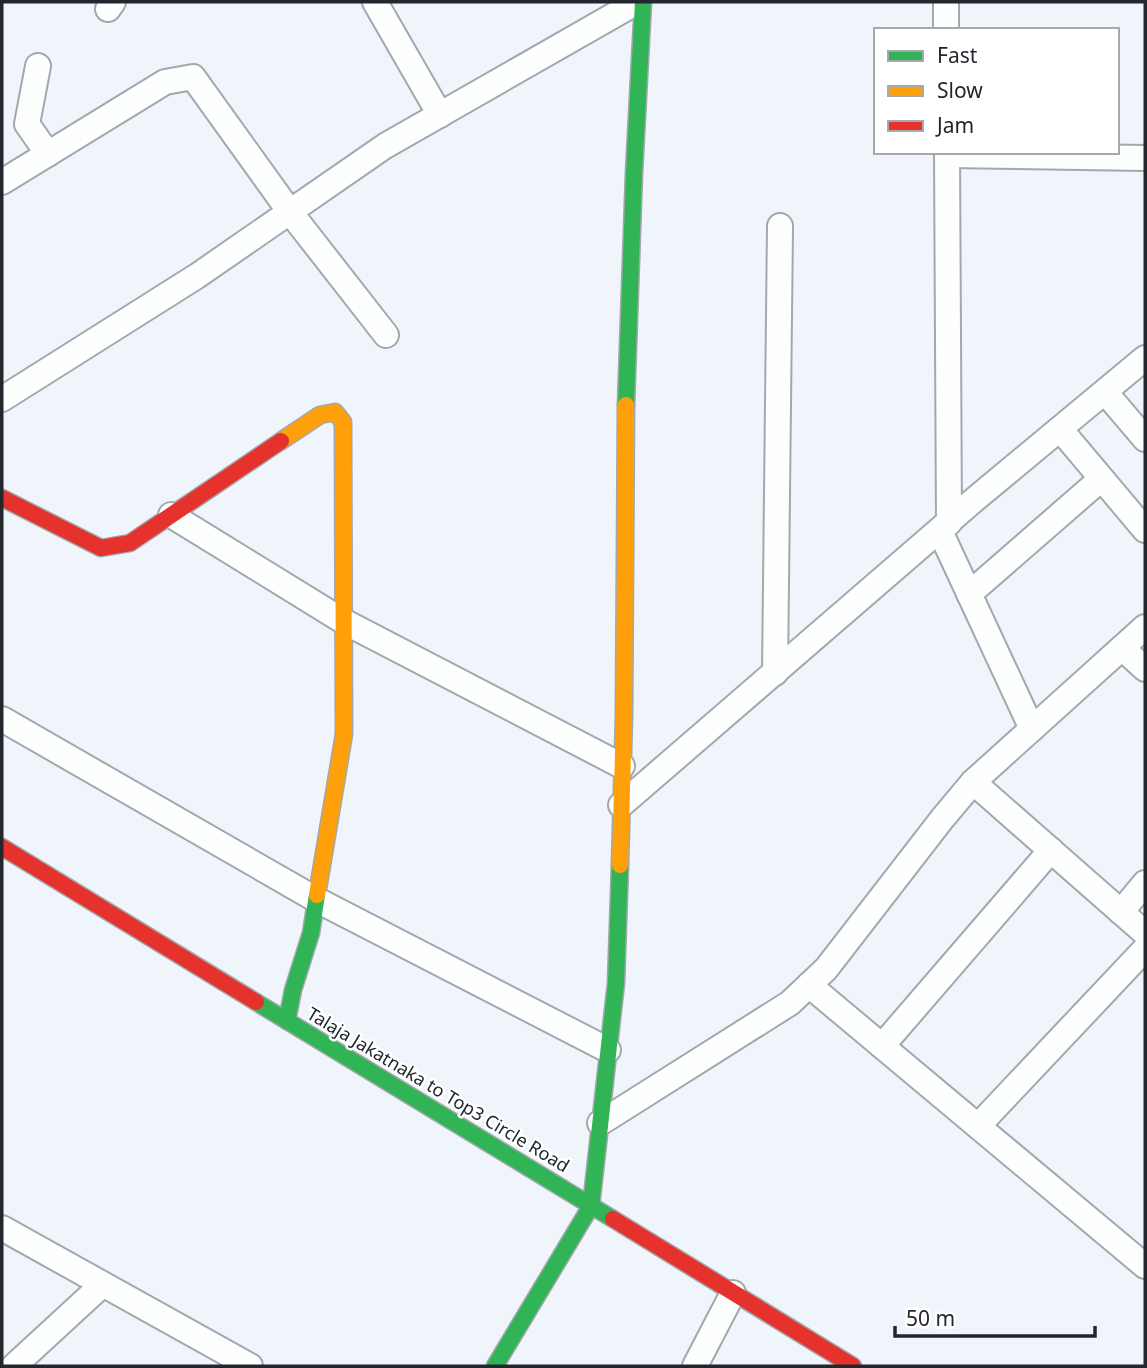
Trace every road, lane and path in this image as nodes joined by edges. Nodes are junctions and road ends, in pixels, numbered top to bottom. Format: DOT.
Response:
graph roads {
  1 [pos="375,2"];
  2 [pos="637,2"];
  3 [pos="643,2"];
  4 [pos="946,2"];
  5 [pos="946,28"];
  6 [pos="38,66"];
  7 [pos="440,115"];
  8 [pos="48,154"];
  9 [pos="947,154"];
  10 [pos="987,154"];
  11 [pos="1145,158"];
  12 [pos="2,181"];
  13 [pos="290,212"];
  14 [pos="780,226"];
  15 [pos="386,335"];
  16 [pos="1145,358"];
  17 [pos="1105,392"];
  18 [pos="2,398"];
  19 [pos="1060,429"];
  20 [pos="1145,439"];
  21 [pos="1101,479"];
  22 [pos="2,498"];
  23 [pos="171,515"];
  24 [pos="944,527"];
  25 [pos="1145,530"];
  26 [pos="969,594"];
  27 [pos="343,621"];
  28 [pos="1145,627"];
  29 [pos="1122,648"];
  30 [pos="1145,669"];
  31 [pos="775,673"];
  32 [pos="2,719"];
  33 [pos="1032,729"];
  34 [pos="622,766"];
  35 [pos="973,782"];
  36 [pos="621,805"];
  37 [pos="2,847"];
  38 [pos="1051,850"];
  39 [pos="1145,883"];
  40 [pos="317,900"];
  41 [pos="1121,912"];
  42 [pos="1145,933"];
  43 [pos="1145,948"];
  44 [pos="809,985"];
  45 [pos="287,1021"];
  46 [pos="882,1046"];
  47 [pos="608,1050"];
  48 [pos="600,1124"];
  49 [pos="978,1126"];
  50 [pos="591,1206"];
  51 [pos="2,1228"];
  52 [pos="1145,1266"];
  53 [pos="102,1285"];
  54 [pos="733,1293"];
  55 [pos="15,1366"];
  56 [pos="250,1366"];
  57 [pos="495,1366"];
  58 [pos="695,1366"];
  59 [pos="853,1366"];
  1 -- 7 [label="street"];
  2 -- 7 [label="street"];
  3 -- 34 [label="main road"];
  4 -- 5 [label="street"];
  6 -- 8 [label="street"];
  7 -- 13 [label="street"];
  8 -- 12 [label="street"];
  8 -- 13 [label="street"];
  9 -- 24 [label="street"];
  10 -- 11 [label="street"];
  13 -- 15 [label="street"];
  13 -- 18 [label="street"];
  14 -- 31 [label="street"];
  16 -- 17 [label="street"];
  17 -- 19 [label="street"];
  17 -- 20 [label="street"];
  19 -- 21 [label="street"];
  19 -- 24 [label="street"];
  21 -- 25 [label="street"];
  21 -- 26 [label="street"];
  22 -- 23 [label="main road"];
  23 -- 27 [label="street"];
  23 -- 27 [label="main road"];
  24 -- 26 [label="street"];
  24 -- 31 [label="street"];
  26 -- 33 [label="street"];
  27 -- 34 [label="street"];
  27 -- 40 [label="main road"];
  28 -- 29 [label="street"];
  29 -- 30 [label="street"];
  29 -- 33 [label="street"];
  31 -- 36 [label="street"];
  32 -- 40 [label="street"];
  33 -- 35 [label="street"];
  34 -- 36 [label="main road"];
  35 -- 38 [label="street"];
  35 -- 44 [label="street"];
  36 -- 47 [label="main road"];
  37 -- 45 [label="main road, Talaja Jakatnaka to Top3 Circle Road"];
  38 -- 41 [label="street"];
  38 -- 46 [label="street"];
  39 -- 41 [label="street"];
  40 -- 45 [label="main road"];
  40 -- 47 [label="street"];
  41 -- 42 [label="street"];
  43 -- 49 [label="street"];
  44 -- 46 [label="street"];
  44 -- 48 [label="street"];
  45 -- 50 [label="main road, Talaja Jakatnaka to Top3 Circle Road"];
  46 -- 49 [label="street"];
  47 -- 48 [label="main road"];
  48 -- 50 [label="main road"];
  49 -- 52 [label="street"];
  50 -- 54 [label="main road, Talaja Jakatnaka to Top3 Circle Road"];
  50 -- 57 [label="main road"];
  51 -- 53 [label="street"];
  53 -- 55 [label="street"];
  53 -- 56 [label="street"];
  54 -- 58 [label="street"];
  54 -- 59 [label="main road, Talaja Jakatnaka to Top3 Circle Road"];
}
